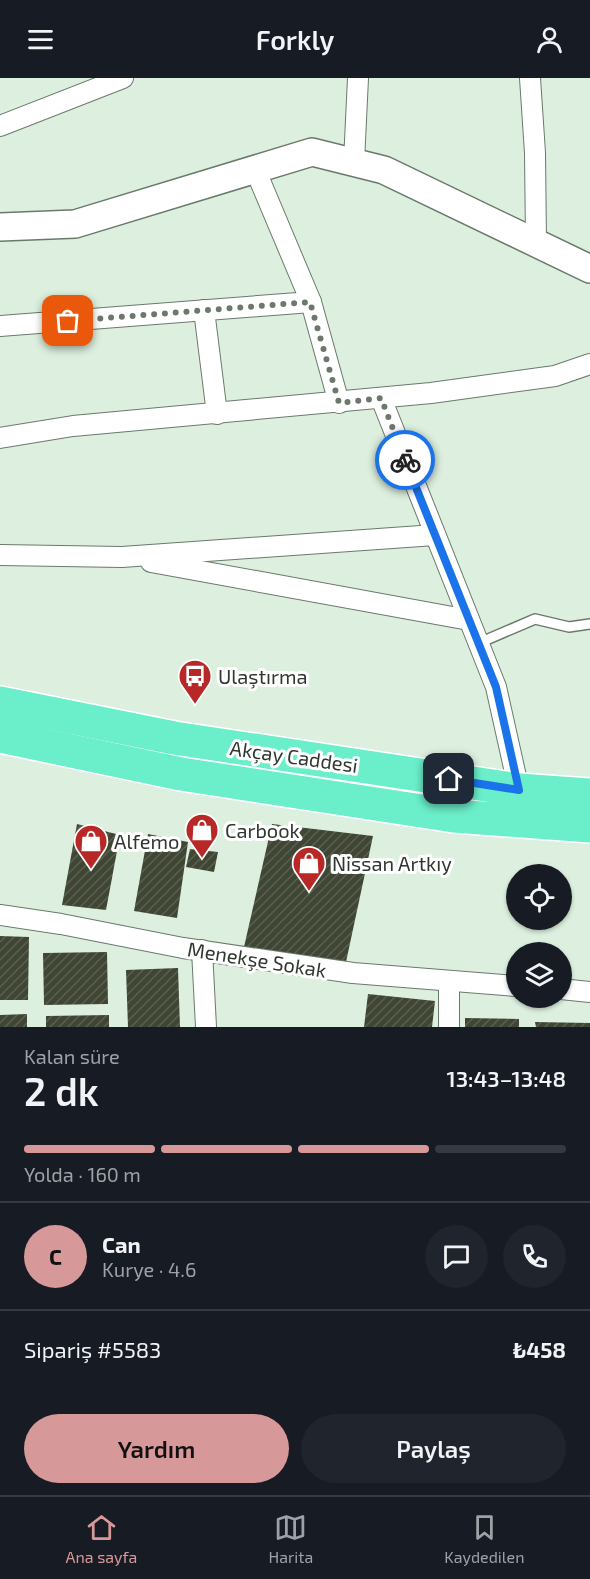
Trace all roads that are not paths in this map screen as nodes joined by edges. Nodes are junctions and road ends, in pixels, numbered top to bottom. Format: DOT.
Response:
graph roads {
  1 [pos="123,78"];
  2 [pos="358,78"];
  3 [pos="530,78"];
  4 [pos="101,82"];
  5 [pos="0,126"];
  6 [pos="354,162"];
  7 [pos="255,169"];
  8 [pos="0,227"];
  9 [pos="536,242"];
  10 [pos="590,268"];
  11 [pos="310,302"];
  12 [pos="204,310"];
  13 [pos="0,326"];
  14 [pos="590,364"];
  15 [pos="381,398"];
  16 [pos="339,403"];
  17 [pos="217,414"];
  18 [pos="0,438"];
  19 [pos="435,535"];
  20 [pos="0,555"];
  21 [pos="122,556"];
  22 [pos="469,620"];
  23 [pos="590,624"];
  24 [pos="479,644"];
  25 [pos="0,703"];
  26 [pos="0,736"];
  27 [pos="519,790"];
  28 [pos="590,795"];
  29 [pos="590,826"];
  30 [pos="0,915"];
  31 [pos="202,951"];
  32 [pos="449,981"];
  33 [pos="506,985"];
  34 [pos="572,990"];
  35 [pos="590,992"];
  36 [pos="206,1027"];
  37 [pos="449,1027"];
  1 -- 4 [label="street"];
  2 -- 6 [label="street"];
  3 -- 9 [label="street"];
  4 -- 5 [label="street"];
  6 -- 7 [label="street"];
  6 -- 9 [label="street"];
  7 -- 8 [label="street"];
  7 -- 11 [label="street"];
  9 -- 10 [label="street"];
  11 -- 12 [label="street"];
  11 -- 16 [label="street"];
  12 -- 13 [label="street"];
  12 -- 17 [label="street"];
  14 -- 15 [label="street"];
  15 -- 16 [label="street"];
  15 -- 19 [label="street"];
  16 -- 17 [label="street"];
  17 -- 18 [label="street"];
  19 -- 21 [label="street"];
  19 -- 22 [label="street"];
  20 -- 21 [label="street"];
  21 -- 22 [label="street"];
  22 -- 24 [label="street"];
  23 -- 24 [label="lane"];
  24 -- 27 [label="street"];
  25 -- 27 [label="highway, Akçay Caddesi"];
  26 -- 29 [label="highway, Akçay Caddesi"];
  27 -- 28 [label="highway, Akçay Caddesi"];
  30 -- 31 [label="street, Menekşe Sokak"];
  31 -- 32 [label="street, Menekşe Sokak"];
  31 -- 36 [label="street"];
  32 -- 33 [label="street, Menekşe Sokak"];
  32 -- 37 [label="street"];
  34 -- 35 [label="street"];
}
